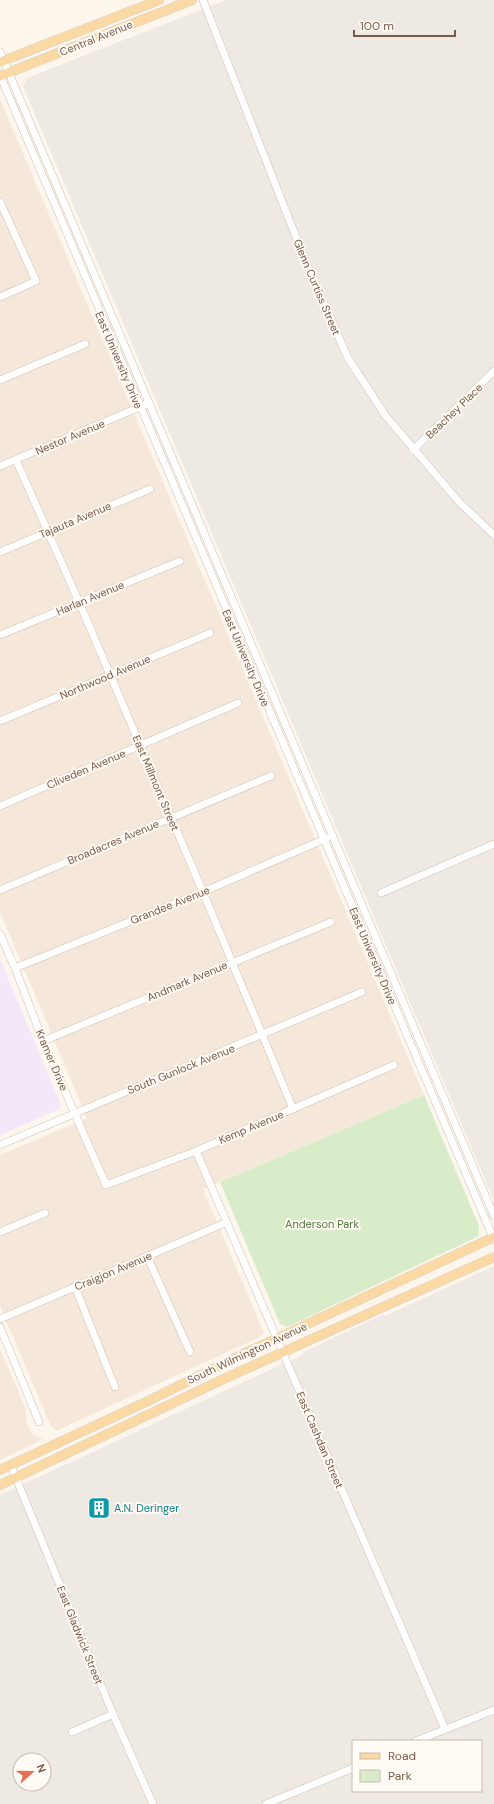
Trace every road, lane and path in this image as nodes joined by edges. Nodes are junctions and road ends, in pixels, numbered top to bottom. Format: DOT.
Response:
graph roads {
  1 [pos="159,0"];
  2 [pos="192,0"];
  3 [pos="203,0"];
  4 [pos="117,17"];
  5 [pos="121,29"];
  6 [pos="0,52"];
  7 [pos="2,62"];
  8 [pos="2,75"];
  9 [pos="0,202"];
  10 [pos="0,297"];
  11 [pos="85,344"];
  12 [pos="494,371"];
  13 [pos="0,380"];
  14 [pos="149,403"];
  15 [pos="139,407"];
  16 [pos="413,450"];
  17 [pos="16,460"];
  18 [pos="0,466"];
  19 [pos="150,489"];
  20 [pos="47,532"];
  21 [pos="494,535"];
  22 [pos="0,552"];
  23 [pos="180,561"];
  24 [pos="79,602"];
  25 [pos="210,633"];
  26 [pos="0,635"];
  27 [pos="110,675"];
  28 [pos="238,703"];
  29 [pos="0,721"];
  30 [pos="141,746"];
  31 [pos="271,776"];
  32 [pos="0,806"];
  33 [pos="171,818"];
  34 [pos="332,836"];
  35 [pos="324,839"];
  36 [pos="494,844"];
  37 [pos="0,890"];
  38 [pos="203,892"];
  39 [pos="381,893"];
  40 [pos="331,922"];
  41 [pos="0,934"];
  42 [pos="232,962"];
  43 [pos="16,968"];
  44 [pos="362,992"];
  45 [pos="262,1036"];
  46 [pos="44,1041"];
  47 [pos="394,1065"];
  48 [pos="293,1109"];
  49 [pos="76,1113"];
  50 [pos="0,1145"];
  51 [pos="196,1151"];
  52 [pos="106,1185"];
  53 [pos="45,1213"];
  54 [pos="494,1216"];
  55 [pos="225,1223"];
  56 [pos="0,1232"];
  57 [pos="493,1238"];
  58 [pos="147,1256"];
  59 [pos="494,1257"];
  60 [pos="75,1287"];
  61 [pos="0,1319"];
  62 [pos="0,1326"];
  63 [pos="276,1338"];
  64 [pos="190,1352"];
  65 [pos="282,1353"];
  66 [pos="115,1387"];
  67 [pos="40,1422"];
  68 [pos="11,1466"];
  69 [pos="0,1470"];
  70 [pos="16,1478"];
  71 [pos="0,1485"];
  72 [pos="494,1710"];
  73 [pos="113,1714"];
  74 [pos="445,1729"];
  75 [pos="72,1732"];
  76 [pos="418,1740"];
  77 [pos="352,1768"];
  78 [pos="153,1804"];
  79 [pos="266,1804"];
  1 -- 4 [label="main road, Central Avenue"];
  2 -- 5 [label="main road, Central Avenue"];
  3 -- 16 [label="street, Glenn Curtiss Street"];
  4 -- 5 [label="main road"];
  4 -- 7 [label="main road, Central Avenue"];
  5 -- 8 [label="main road, Central Avenue"];
  6 -- 7 [label="street, East University Drive"];
  7 -- 8 [label="street, East University Drive"];
  8 -- 14 [label="street, East University Drive"];
  8 -- 15 [label="street, East University Drive"];
  9 -- 10 [label="street"];
  11 -- 13 [label="street"];
  12 -- 16 [label="street, Beachey Place"];
  14 -- 15 [label="street, Nestor Avenue"];
  14 -- 34 [label="street, East University Drive"];
  15 -- 17 [label="street, Nestor Avenue"];
  15 -- 35 [label="street, East University Drive"];
  16 -- 21 [label="street, Glenn Curtiss Street"];
  17 -- 18 [label="street, Nestor Avenue"];
  17 -- 20 [label="street, East Millmont Street"];
  19 -- 20 [label="street, Tajauta Avenue"];
  20 -- 22 [label="street, Tajauta Avenue"];
  20 -- 24 [label="street, East Millmont Street"];
  23 -- 24 [label="street, Harlan Avenue"];
  24 -- 26 [label="street, Harlan Avenue"];
  24 -- 27 [label="street, East Millmont Street"];
  25 -- 27 [label="street, Northwood Avenue"];
  27 -- 29 [label="street, Northwood Avenue"];
  27 -- 30 [label="street, East Millmont Street"];
  28 -- 30 [label="street, Cliveden Avenue"];
  30 -- 32 [label="street, Cliveden Avenue"];
  30 -- 33 [label="street, East Millmont Street"];
  31 -- 33 [label="street, Broadacres Avenue"];
  33 -- 37 [label="street, Broadacres Avenue"];
  33 -- 38 [label="street, East Millmont Street"];
  34 -- 35 [label="street, Grandee Avenue"];
  34 -- 54 [label="street, East University Drive"];
  35 -- 38 [label="street, Grandee Avenue"];
  35 -- 57 [label="street, East University Drive"];
  36 -- 39 [label="street"];
  38 -- 42 [label="street, East Millmont Street"];
  38 -- 43 [label="street, Grandee Avenue"];
  40 -- 42 [label="street, Andmark Avenue"];
  41 -- 43 [label="street, Kramer Drive"];
  42 -- 45 [label="street, East Millmont Street"];
  42 -- 46 [label="street, Andmark Avenue"];
  43 -- 46 [label="street, Kramer Drive"];
  44 -- 45 [label="street, South Gunlock Avenue"];
  45 -- 48 [label="street, East Millmont Street"];
  45 -- 49 [label="street, South Gunlock Avenue"];
  46 -- 49 [label="street, Kramer Drive"];
  47 -- 48 [label="street, Kemp Avenue"];
  48 -- 51 [label="street, Kemp Avenue"];
  49 -- 50 [label="street, South Gunlock Avenue"];
  49 -- 52 [label="street, Kramer Drive"];
  51 -- 52 [label="street, Kemp Avenue"];
  51 -- 55 [label="street, East Cashdan Street"];
  53 -- 56 [label="street"];
  55 -- 58 [label="street, Craigjon Avenue"];
  55 -- 63 [label="street, East Cashdan Street"];
  57 -- 63 [label="main road, South Wilmington Avenue"];
  58 -- 60 [label="street, Craigjon Avenue"];
  58 -- 64 [label="street"];
  59 -- 65 [label="main road, South Wilmington Avenue"];
  60 -- 61 [label="street, Craigjon Avenue"];
  60 -- 66 [label="street"];
  62 -- 67 [label="street"];
  63 -- 65 [label="street, East Cashdan Street"];
  63 -- 68 [label="main road, South Wilmington Avenue"];
  65 -- 70 [label="main road, South Wilmington Avenue"];
  65 -- 74 [label="street, East Cashdan Street"];
  68 -- 69 [label="main road, South Wilmington Avenue"];
  68 -- 70 [label="street, East Gladwick Street"];
  70 -- 71 [label="main road, South Wilmington Avenue"];
  70 -- 73 [label="street, East Gladwick Street"];
  72 -- 74 [label="street"];
  73 -- 75 [label="street"];
  73 -- 78 [label="street, East Gladwick Street"];
  74 -- 76 [label="street"];
  77 -- 79 [label="street"];
}
